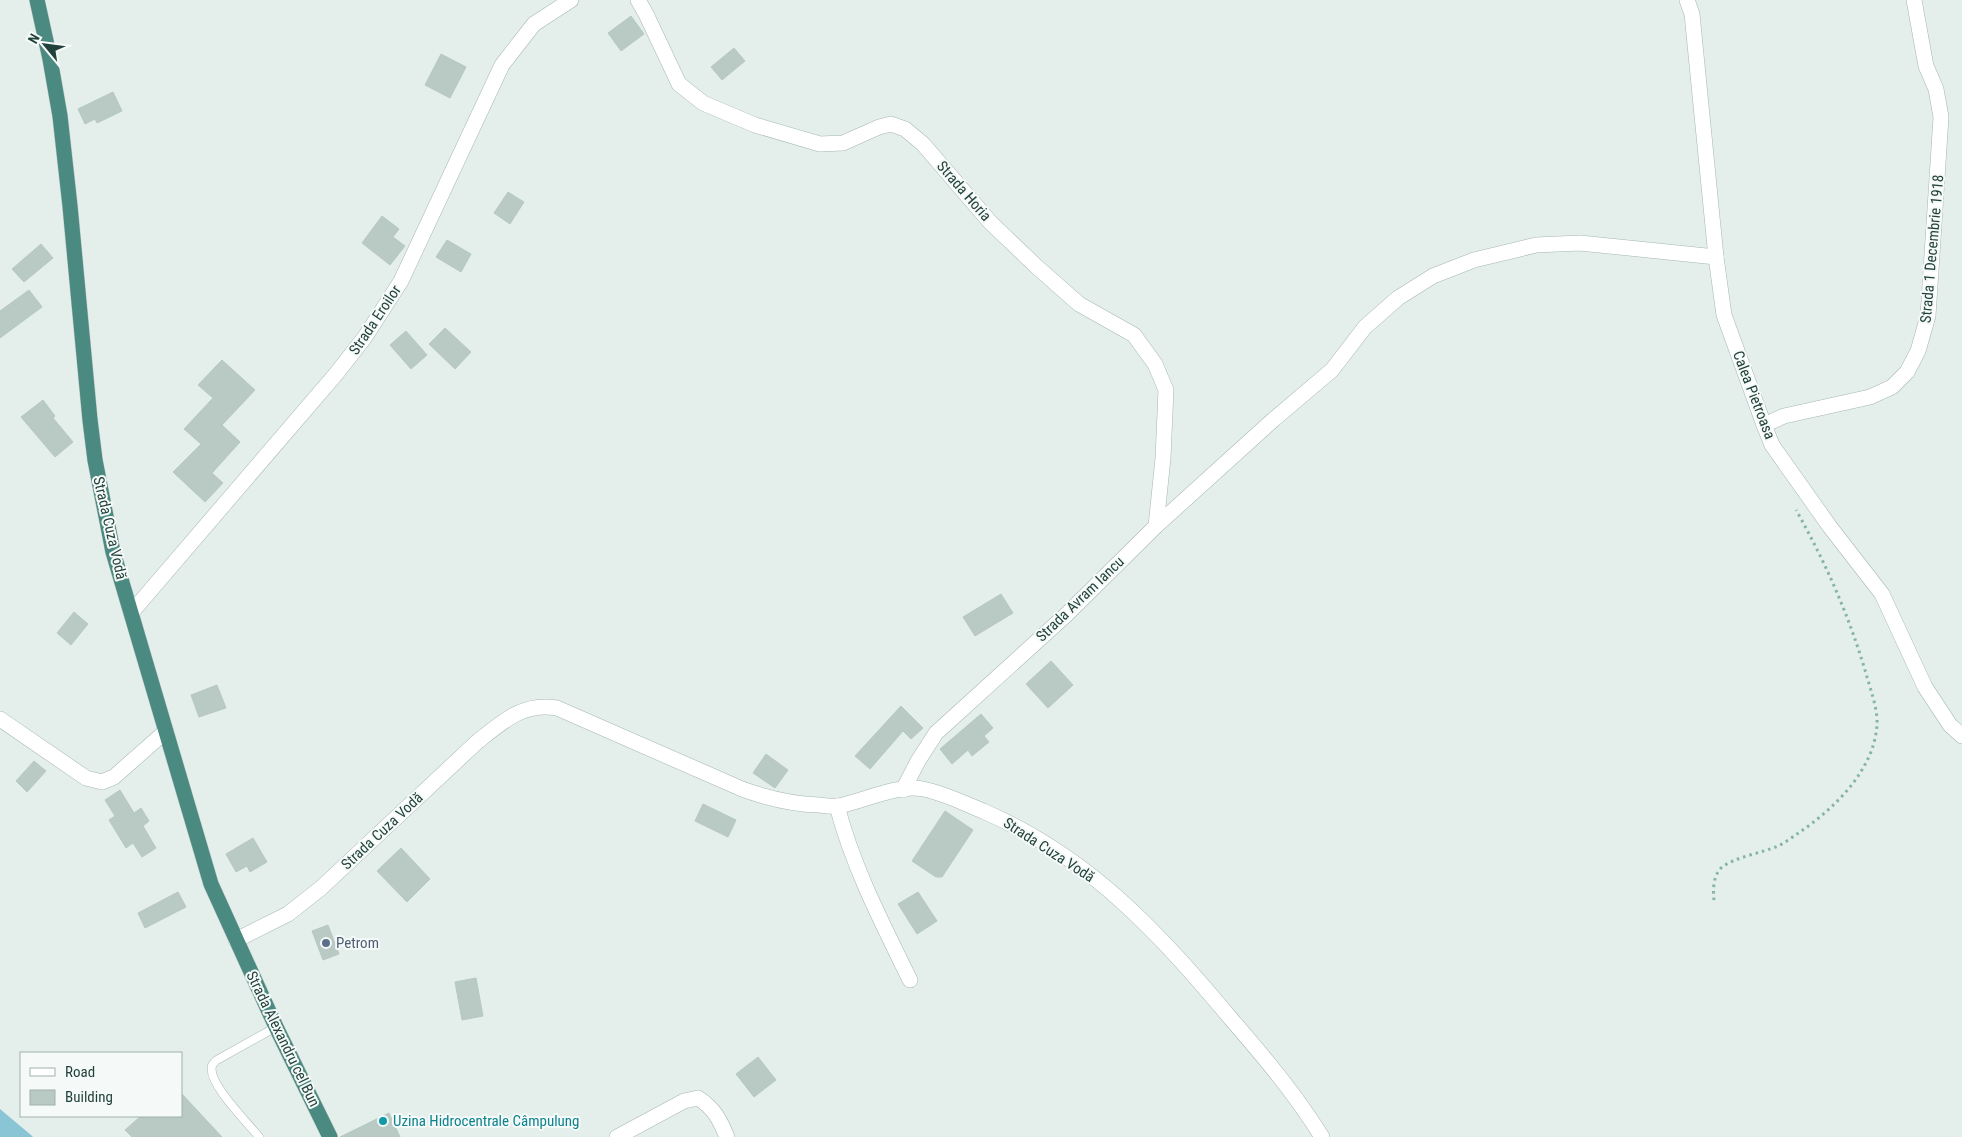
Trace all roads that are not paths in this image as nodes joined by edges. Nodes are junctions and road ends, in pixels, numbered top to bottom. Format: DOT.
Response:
graph roads {
  1 [pos="37,0"];
  2 [pos="571,0"];
  3 [pos="638,0"];
  4 [pos="1687,0"];
  5 [pos="1914,0"];
  6 [pos="1716,257"];
  7 [pos="1764,425"];
  8 [pos="1156,526"];
  9 [pos="131,612"];
  10 [pos="0,719"];
  11 [pos="166,731"];
  12 [pos="1962,736"];
  13 [pos="903,790"];
  14 [pos="837,806"];
  15 [pos="236,940"];
  16 [pos="910,980"];
  17 [pos="276,1027"];
  18 [pos="260,1137"];
  19 [pos="330,1137"];
  20 [pos="618,1137"];
  21 [pos="727,1137"];
  22 [pos="1322,1137"];
  1 -- 9 [label="highway, Strada Cuza Vodă"];
  2 -- 9 [label="street, Strada Eroilor"];
  3 -- 8 [label="street, Strada Horia"];
  4 -- 6 [label="street, Calea Pietroasa"];
  5 -- 7 [label="street, Strada 1 Decembrie 1918"];
  6 -- 7 [label="street, Calea Pietroasa"];
  6 -- 8 [label="street, Strada Avram Iancu"];
  7 -- 12 [label="street, Calea Pietroasa"];
  8 -- 13 [label="street, Strada Avram Iancu"];
  9 -- 11 [label="highway, Strada Cuza Vodă"];
  10 -- 11 [label="street"];
  11 -- 15 [label="highway, Strada Cuza Vodă"];
  13 -- 14 [label="street, Strada Cuza Vodă"];
  13 -- 22 [label="street, Strada Cuza Vodă"];
  14 -- 15 [label="street, Strada Cuza Vodă"];
  14 -- 16 [label="street"];
  15 -- 17 [label="highway, Strada Alexandru cel Bun"];
  17 -- 18 [label="lane"];
  17 -- 19 [label="highway, Strada Alexandru cel Bun"];
  20 -- 21 [label="street"];
}
